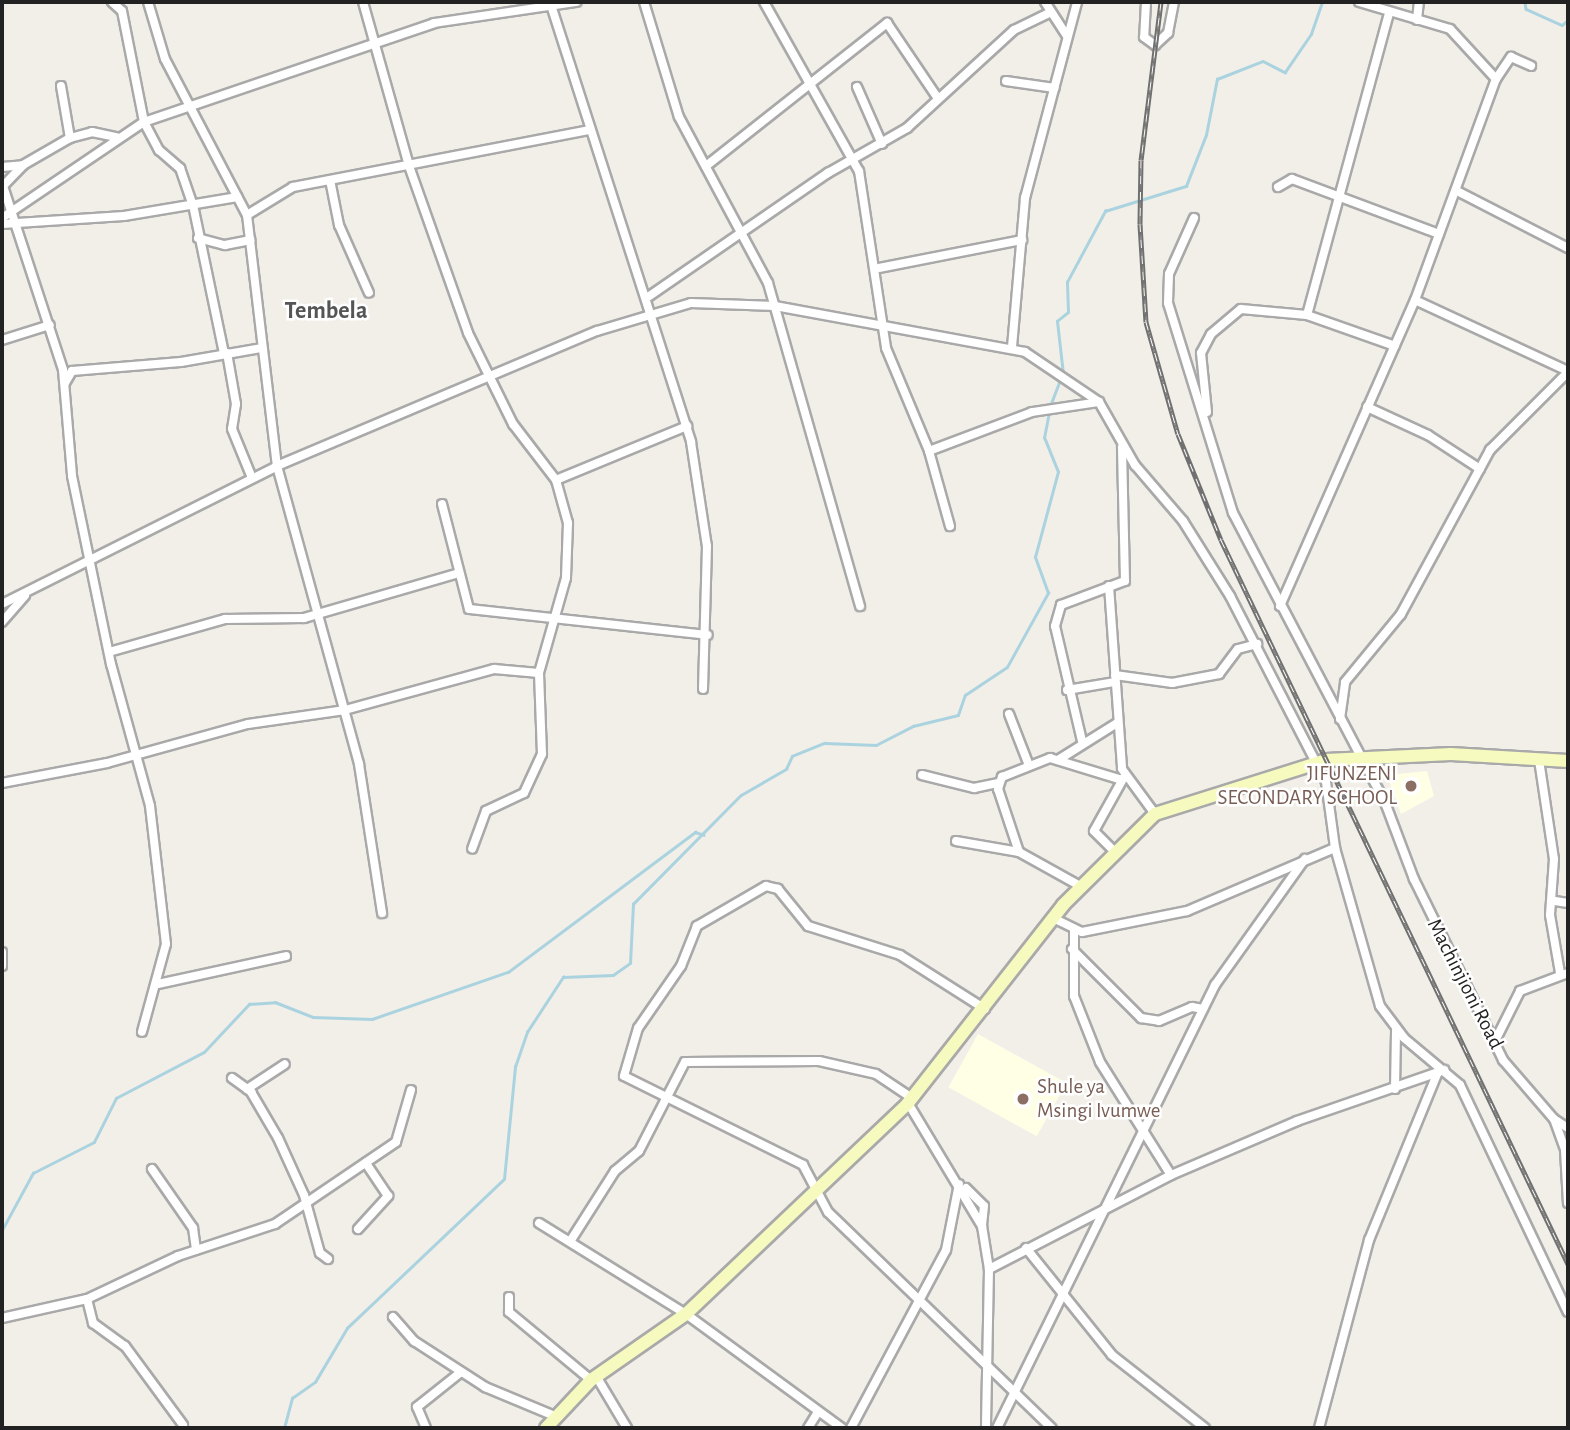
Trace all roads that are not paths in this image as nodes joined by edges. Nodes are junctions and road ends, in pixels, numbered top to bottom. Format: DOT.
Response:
graph roads {
  1 [pos="112,2"];
  2 [pos="148,2"];
  3 [pos="363,2"];
  4 [pos="576,2"];
  5 [pos="644,2"];
  6 [pos="764,2"];
  7 [pos="1045,2"];
  8 [pos="1077,2"];
  9 [pos="1146,2"];
  10 [pos="1174,2"];
  11 [pos="1359,2"];
  12 [pos="1419,2"];
  13 [pos="550,4"];
  14 [pos="1051,12"];
  15 [pos="1389,13"];
  16 [pos="1417,20"];
  17 [pos="1067,36"];
  18 [pos="377,42"];
  19 [pos="1531,66"];
  20 [pos="809,79"];
  21 [pos="1496,79"];
  22 [pos="1006,81"];
  23 [pos="61,86"];
  24 [pos="857,87"];
  25 [pos="1054,88"];
  26 [pos="937,97"];
  27 [pos="192,106"];
  28 [pos="144,122"];
  29 [pos="589,130"];
  30 [pos="116,137"];
  31 [pos="70,138"];
  32 [pos="882,144"];
  33 [pos="854,159"];
  34 [pos="23,165"];
  35 [pos="408,166"];
  36 [pos="706,166"];
  37 [pos="2,167"];
  38 [pos="330,180"];
  39 [pos="3,184"];
  40 [pos="1278,187"];
  41 [pos="1457,191"];
  42 [pos="237,197"];
  43 [pos="1337,200"];
  44 [pos="193,205"];
  45 [pos="13,211"];
  46 [pos="247,215"];
  47 [pos="2,218"];
  48 [pos="1194,218"];
  49 [pos="2,224"];
  50 [pos="18,225"];
  51 [pos="743,233"];
  52 [pos="1439,234"];
  53 [pos="198,238"];
  54 [pos="251,240"];
  55 [pos="1022,240"];
  56 [pos="1568,248"];
  57 [pos="879,268"];
  58 [pos="369,293"];
  59 [pos="648,297"];
  60 [pos="1415,300"];
  61 [pos="775,306"];
  62 [pos="652,313"];
  63 [pos="1307,315"];
  64 [pos="50,325"];
  65 [pos="883,327"];
  66 [pos="2,340"];
  67 [pos="1395,346"];
  68 [pos="261,348"];
  69 [pos="1012,348"];
  70 [pos="225,353"];
  71 [pos="60,359"];
  72 [pos="72,371"];
  73 [pos="1568,371"];
  74 [pos="487,378"];
  75 [pos="65,383"];
  76 [pos="1099,402"];
  77 [pos="1367,407"];
  78 [pos="1210,424"];
  79 [pos="687,426"];
  80 [pos="1122,446"];
  81 [pos="929,451"];
  82 [pos="277,466"];
  83 [pos="1479,470"];
  84 [pos="252,478"];
  85 [pos="556,480"];
  86 [pos="442,504"];
  87 [pos="950,526"];
  88 [pos="89,559"];
  89 [pos="459,573"];
  90 [pos="1109,586"];
  91 [pos="30,591"];
  92 [pos="2,604"];
  93 [pos="860,606"];
  94 [pos="1280,606"];
  95 [pos="321,614"];
  96 [pos="555,615"];
  97 [pos="2,622"];
  98 [pos="708,635"];
  99 [pos="1257,644"];
  100 [pos="109,652"];
  101 [pos="539,673"];
  102 [pos="1115,679"];
  103 [pos="703,689"];
  104 [pos="1067,690"];
  105 [pos="345,710"];
  106 [pos="1009,714"];
  107 [pos="1340,722"];
  108 [pos="1116,723"];
  109 [pos="1082,741"];
  110 [pos="138,754"];
  111 [pos="1359,758"];
  112 [pos="1058,760"];
  113 [pos="1539,760"];
  114 [pos="1567,760"];
  115 [pos="1317,761"];
  116 [pos="1028,763"];
  117 [pos="922,775"];
  118 [pos="1123,779"];
  119 [pos="2,783"];
  120 [pos="998,783"];
  121 [pos="1155,814"];
  122 [pos="956,841"];
  123 [pos="1335,848"];
  124 [pos="472,849"];
  125 [pos="1018,852"];
  126 [pos="1116,853"];
  127 [pos="1305,859"];
  128 [pos="1080,886"];
  129 [pos="1555,901"];
  130 [pos="1568,902"];
  131 [pos="382,913"];
  132 [pos="1053,918"];
  133 [pos="1074,930"];
  134 [pos="1072,949"];
  135 [pos="2,953"];
  136 [pos="286,956"];
  137 [pos="2,966"];
  138 [pos="1564,973"];
  139 [pos="158,984"];
  140 [pos="985,1009"];
  141 [pos="1203,1009"];
  142 [pos="1396,1030"];
  143 [pos="142,1032"];
  144 [pos="1494,1041"];
  145 [pos="285,1064"];
  146 [pos="1441,1071"];
  147 [pos="232,1078"];
  148 [pos="247,1089"];
  149 [pos="1395,1089"];
  150 [pos="411,1090"];
  151 [pos="664,1099"];
  152 [pos="910,1101"];
  153 [pos="1554,1119"];
  154 [pos="1568,1128"];
  155 [pos="1143,1136"];
  156 [pos="366,1163"];
  157 [pos="1567,1163"];
  158 [pos="152,1169"];
  159 [pos="1171,1175"];
  160 [pos="961,1184"];
  161 [pos="812,1191"];
  162 [pos="1111,1202"];
  163 [pos="1568,1203"];
  164 [pos="306,1205"];
  165 [pos="539,1223"];
  166 [pos="358,1229"];
  167 [pos="571,1240"];
  168 [pos="1026,1248"];
  169 [pos="196,1250"];
  170 [pos="328,1259"];
  171 [pos="989,1269"];
  172 [pos="509,1297"];
  173 [pos="1064,1297"];
  174 [pos="87,1300"];
  175 [pos="920,1300"];
  176 [pos="1568,1312"];
  177 [pos="687,1314"];
  178 [pos="393,1317"];
  179 [pos="2,1318"];
  180 [pos="983,1363"];
  181 [pos="461,1372"];
  182 [pos="594,1378"];
  183 [pos="1017,1391"];
  184 [pos="818,1412"];
  185 [pos="557,1416"];
  186 [pos="183,1425"];
  187 [pos="426,1428"];
  188 [pos="546,1428"];
  189 [pos="627,1428"];
  190 [pos="808,1428"];
  191 [pos="842,1428"];
  192 [pos="851,1428"];
  193 [pos="986,1428"];
  194 [pos="997,1428"];
  195 [pos="1052,1428"];
  196 [pos="1205,1428"];
  197 [pos="1319,1428"];
  1 -- 28 [label="street"];
  2 -- 27 [label="street"];
  3 -- 18 [label="street"];
  4 -- 13 [label="street"];
  5 -- 36 [label="street"];
  6 -- 20 [label="street"];
  7 -- 14 [label="street"];
  8 -- 17 [label="street"];
  9 -- 10 [label="street"];
  11 -- 15 [label="street"];
  12 -- 16 [label="street"];
  13 -- 18 [label="street"];
  13 -- 29 [label="street"];
  14 -- 17 [label="street"];
  14 -- 26 [label="street"];
  15 -- 16 [label="street"];
  15 -- 43 [label="street"];
  16 -- 21 [label="street"];
  17 -- 25 [label="street"];
  18 -- 27 [label="street"];
  18 -- 35 [label="street"];
  19 -- 21 [label="street"];
  20 -- 26 [label="street"];
  20 -- 33 [label="street"];
  20 -- 36 [label="street"];
  21 -- 41 [label="street"];
  22 -- 25 [label="street"];
  23 -- 31 [label="street"];
  24 -- 32 [label="street"];
  25 -- 55 [label="street"];
  26 -- 32 [label="street"];
  27 -- 28 [label="street"];
  27 -- 42 [label="street"];
  28 -- 30 [label="street"];
  28 -- 44 [label="street"];
  29 -- 35 [label="street"];
  29 -- 59 [label="street"];
  30 -- 31 [label="street"];
  30 -- 45 [label="street"];
  31 -- 34 [label="street"];
  32 -- 33 [label="street"];
  33 -- 51 [label="street"];
  33 -- 57 [label="street"];
  34 -- 37 [label="street"];
  34 -- 39 [label="street"];
  35 -- 38 [label="street"];
  35 -- 74 [label="street"];
  36 -- 51 [label="street"];
  38 -- 46 [label="street"];
  38 -- 58 [label="street"];
  39 -- 45 [label="street"];
  40 -- 43 [label="street"];
  41 -- 52 [label="street"];
  41 -- 56 [label="street"];
  42 -- 44 [label="street"];
  42 -- 46 [label="street"];
  43 -- 52 [label="street"];
  43 -- 63 [label="street"];
  44 -- 50 [label="street"];
  44 -- 53 [label="street"];
  45 -- 47 [label="street"];
  45 -- 50 [label="street"];
  46 -- 54 [label="street"];
  48 -- 78 [label="street"];
  49 -- 50 [label="street"];
  50 -- 64 [label="street"];
  51 -- 59 [label="street"];
  51 -- 61 [label="street"];
  52 -- 60 [label="street"];
  53 -- 54 [label="street"];
  53 -- 70 [label="street"];
  54 -- 68 [label="street"];
  55 -- 57 [label="street"];
  55 -- 69 [label="street"];
  57 -- 65 [label="street"];
  59 -- 62 [label="street"];
  60 -- 67 [label="street"];
  60 -- 73 [label="street"];
  61 -- 62 [label="street"];
  61 -- 65 [label="street"];
  61 -- 93 [label="street"];
  62 -- 74 [label="street"];
  62 -- 79 [label="street"];
  63 -- 67 [label="street"];
  63 -- 78 [label="street"];
  64 -- 66 [label="street"];
  64 -- 71 [label="street"];
  65 -- 69 [label="street"];
  65 -- 81 [label="street"];
  67 -- 77 [label="street"];
  68 -- 70 [label="street"];
  68 -- 82 [label="street"];
  69 -- 76 [label="street"];
  70 -- 72 [label="street"];
  70 -- 84 [label="street"];
  71 -- 72 [label="street"];
  71 -- 75 [label="street"];
  72 -- 75 [label="street"];
  73 -- 83 [label="street"];
  74 -- 82 [label="street"];
  74 -- 85 [label="street"];
  75 -- 88 [label="street"];
  76 -- 80 [label="street"];
  76 -- 81 [label="street"];
  77 -- 83 [label="street"];
  77 -- 94 [label="street"];
  78 -- 94 [label="street, Machinjioni Road"];
  79 -- 85 [label="street"];
  79 -- 98 [label="street"];
  80 -- 90 [label="street"];
  80 -- 99 [label="street"];
  81 -- 87 [label="street"];
  82 -- 84 [label="street"];
  82 -- 95 [label="street"];
  83 -- 107 [label="street"];
  84 -- 88 [label="street"];
  85 -- 96 [label="street"];
  86 -- 89 [label="street"];
  88 -- 91 [label="street"];
  88 -- 100 [label="street"];
  89 -- 95 [label="street"];
  89 -- 96 [label="street"];
  90 -- 102 [label="street"];
  90 -- 104 [label="street"];
  91 -- 92 [label="street"];
  91 -- 97 [label="street"];
  94 -- 107 [label="street, Machinjioni Road"];
  95 -- 100 [label="street"];
  95 -- 105 [label="street"];
  96 -- 98 [label="street"];
  96 -- 101 [label="street"];
  98 -- 103 [label="street"];
  99 -- 102 [label="street"];
  99 -- 115 [label="street"];
  100 -- 110 [label="street"];
  101 -- 105 [label="street"];
  101 -- 124 [label="street"];
  102 -- 104 [label="street"];
  102 -- 108 [label="street"];
  104 -- 109 [label="street"];
  105 -- 110 [label="street"];
  105 -- 131 [label="street"];
  106 -- 116 [label="street"];
  107 -- 111 [label="street, Machinjioni Road"];
  108 -- 109 [label="street"];
  108 -- 118 [label="street"];
  109 -- 112 [label="street"];
  110 -- 119 [label="street"];
  110 -- 139 [label="street"];
  111 -- 113 [label="street"];
  111 -- 115 [label="street"];
  111 -- 144 [label="street, Machinjioni Road"];
  112 -- 116 [label="street"];
  112 -- 118 [label="street"];
  113 -- 114 [label="street"];
  113 -- 129 [label="street"];
  115 -- 121 [label="street"];
  115 -- 123 [label="street"];
  116 -- 120 [label="street"];
  117 -- 120 [label="street"];
  118 -- 121 [label="street"];
  118 -- 126 [label="street"];
  120 -- 125 [label="street"];
  121 -- 126 [label="street"];
  122 -- 125 [label="street"];
  123 -- 127 [label="street"];
  123 -- 142 [label="street"];
  125 -- 128 [label="street"];
  126 -- 128 [label="street"];
  127 -- 133 [label="street"];
  127 -- 141 [label="street"];
  128 -- 132 [label="street"];
  129 -- 130 [label="street"];
  129 -- 138 [label="street"];
  132 -- 133 [label="street"];
  132 -- 140 [label="street"];
  133 -- 134 [label="street"];
  134 -- 141 [label="street"];
  134 -- 155 [label="street"];
  135 -- 137 [label="street"];
  136 -- 139 [label="street"];
  138 -- 144 [label="street"];
  139 -- 143 [label="street"];
  140 -- 151 [label="street"];
  140 -- 152 [label="street"];
  141 -- 155 [label="street"];
  142 -- 146 [label="street"];
  142 -- 149 [label="street"];
  144 -- 153 [label="street, Machinjioni Road"];
  145 -- 148 [label="street"];
  146 -- 149 [label="street"];
  146 -- 176 [label="street"];
  146 -- 197 [label="street"];
  147 -- 148 [label="street"];
  148 -- 164 [label="street"];
  149 -- 159 [label="street"];
  150 -- 156 [label="street"];
  151 -- 152 [label="street"];
  151 -- 161 [label="street"];
  151 -- 167 [label="street"];
  152 -- 160 [label="street"];
  152 -- 161 [label="street"];
  153 -- 154 [label="street"];
  153 -- 157 [label="street, Machinjioni Road"];
  155 -- 159 [label="street"];
  155 -- 162 [label="street"];
  156 -- 164 [label="street"];
  156 -- 166 [label="street"];
  157 -- 163 [label="street, Machinjioni Road"];
  158 -- 169 [label="street"];
  159 -- 162 [label="street"];
  160 -- 171 [label="street"];
  160 -- 175 [label="street"];
  161 -- 175 [label="street"];
  161 -- 177 [label="street"];
  162 -- 168 [label="street"];
  162 -- 173 [label="street"];
  164 -- 169 [label="street"];
  164 -- 170 [label="street"];
  165 -- 167 [label="street"];
  167 -- 177 [label="street"];
  168 -- 171 [label="street"];
  168 -- 173 [label="street"];
  169 -- 174 [label="street"];
  171 -- 180 [label="street"];
  172 -- 182 [label="street"];
  173 -- 183 [label="street"];
  173 -- 196 [label="street"];
  174 -- 179 [label="street"];
  174 -- 186 [label="street"];
  175 -- 180 [label="street"];
  175 -- 192 [label="street"];
  177 -- 182 [label="street"];
  177 -- 184 [label="street"];
  178 -- 181 [label="street"];
  180 -- 183 [label="street"];
  180 -- 193 [label="street"];
  181 -- 185 [label="street"];
  181 -- 187 [label="street"];
  182 -- 185 [label="street"];
  182 -- 189 [label="street"];
  183 -- 194 [label="street"];
  183 -- 195 [label="street"];
  184 -- 190 [label="street"];
  184 -- 191 [label="street"];
  185 -- 188 [label="street"];
}
